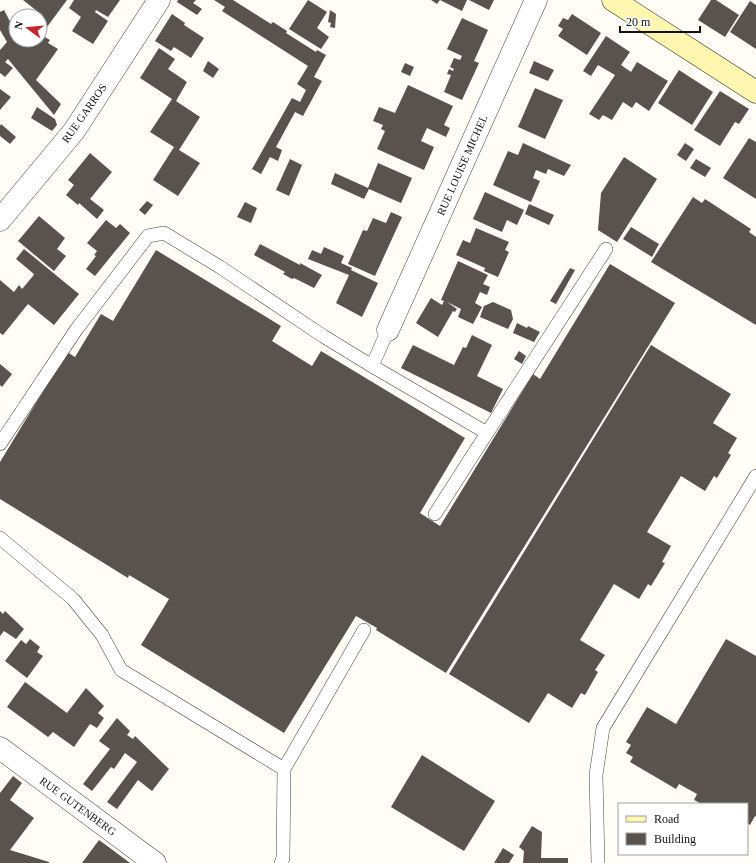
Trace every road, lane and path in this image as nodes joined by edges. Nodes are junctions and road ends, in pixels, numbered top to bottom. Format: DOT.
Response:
graph roads {
  1 [pos="159,0"];
  2 [pos="536,0"];
  3 [pos="613,0"];
  4 [pos="756,92"];
  5 [pos="0,220"];
  6 [pos="606,249"];
  7 [pos="388,330"];
  8 [pos="372,366"];
  9 [pos="487,432"];
  10 [pos="0,444"];
  11 [pos="756,476"];
  12 [pos="435,514"];
  13 [pos="0,538"];
  14 [pos="364,630"];
  15 [pos="0,748"];
  16 [pos="284,768"];
  17 [pos="156,863"];
  18 [pos="281,863"];
  19 [pos="598,863"];
  1 -- 5 [label="street, RUE GARROS"];
  2 -- 7 [label="street, RUE LOUISE MICHEL"];
  3 -- 4 [label="street"];
  6 -- 9 [label="lane"];
  7 -- 8 [label="lane"];
  8 -- 9 [label="lane"];
  8 -- 10 [label="lane"];
  9 -- 12 [label="lane"];
  11 -- 19 [label="lane"];
  13 -- 16 [label="lane"];
  14 -- 16 [label="lane"];
  15 -- 17 [label="street, RUE GUTENBERG"];
  16 -- 18 [label="lane"];
}
